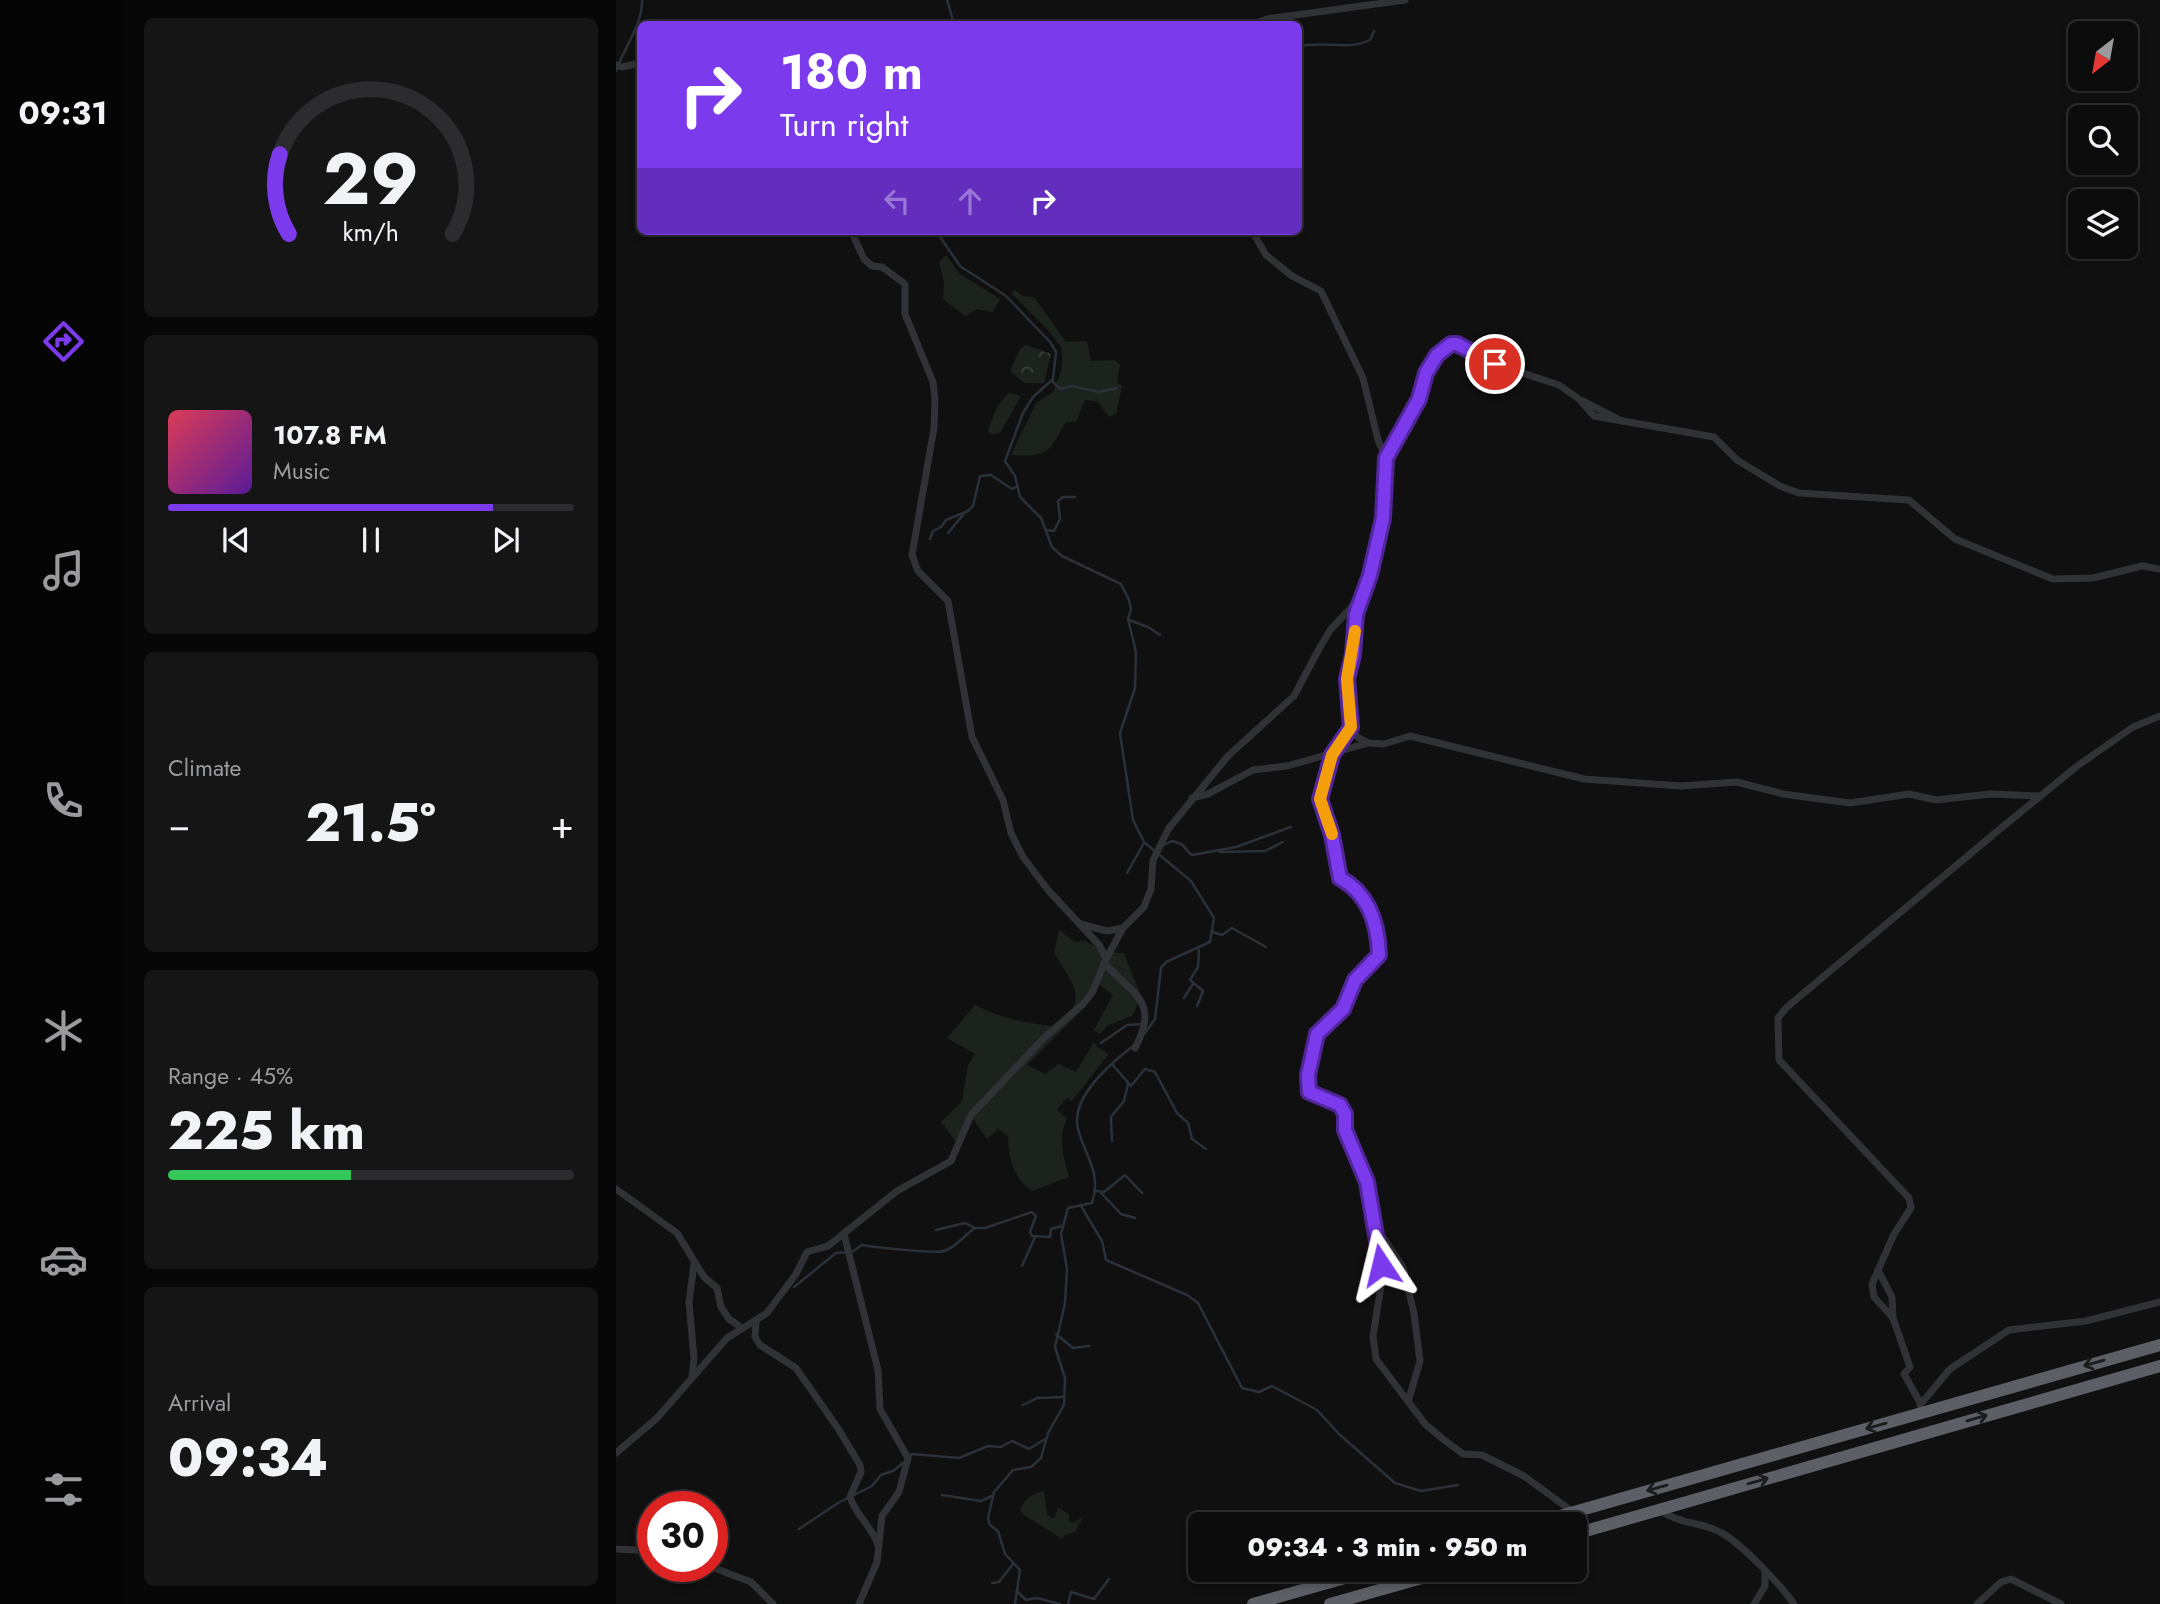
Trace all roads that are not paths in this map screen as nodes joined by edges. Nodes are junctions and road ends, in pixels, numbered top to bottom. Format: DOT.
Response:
graph roads {
  1 [pos="1405,0"];
  2 [pos="1262,21"];
  3 [pos="637,64"];
  4 [pos="616,65"];
  5 [pos="853,235"];
  6 [pos="1254,235"];
  7 [pos="1386,458"];
  8 [pos="2160,569"];
  9 [pos="1370,575"];
  10 [pos="2160,716"];
  11 [pos="1351,727"];
  12 [pos="1368,743"];
  13 [pos="1332,755"];
  14 [pos="2041,796"];
  15 [pos="1192,798"];
  16 [pos="1076,922"];
  17 [pos="1123,928"];
  18 [pos="1105,961"];
  19 [pos="1135,1048"];
  20 [pos="616,1189"];
  21 [pos="1374,1223"];
  22 [pos="844,1234"];
  23 [pos="694,1259"];
  24 [pos="1878,1270"];
  25 [pos="2160,1302"];
  26 [pos="1893,1318"];
  27 [pos="756,1321"];
  28 [pos="742,1328"];
  29 [pos="2160,1345"];
  30 [pos="2160,1366"];
  31 [pos="692,1378"];
  32 [pos="1408,1402"];
  33 [pos="1921,1404"];
  34 [pos="1912,1415"];
  35 [pos="616,1453"];
  36 [pos="1658,1510"];
  37 [pos="1572,1512"];
  38 [pos="1576,1512"];
  39 [pos="1587,1531"];
  40 [pos="878,1547"];
  41 [pos="616,1549"];
  42 [pos="637,1550"];
  43 [pos="1765,1572"];
  44 [pos="728,1573"];
  45 [pos="1331,1582"];
  46 [pos="1408,1582"];
  47 [pos="773,1604"];
  48 [pos="859,1604"];
  49 [pos="1253,1604"];
  50 [pos="1330,1604"];
  51 [pos="1754,1604"];
  52 [pos="1794,1604"];
  53 [pos="1977,1604"];
  54 [pos="2061,1604"];
  1 -- 2 [label="street"];
  3 -- 4 [label="street"];
  5 -- 16 [label="street"];
  6 -- 7 [label="street"];
  7 -- 8 [label="street"];
  7 -- 9 [label="street"];
  9 -- 11 [label="street"];
  9 -- 15 [label="street"];
  10 -- 14 [label="street"];
  11 -- 12 [label="street"];
  11 -- 13 [label="street"];
  12 -- 13 [label="street"];
  12 -- 14 [label="street"];
  13 -- 15 [label="street"];
  13 -- 21 [label="street"];
  14 -- 24 [label="street"];
  15 -- 17 [label="street"];
  16 -- 17 [label="street"];
  16 -- 18 [label="street"];
  17 -- 18 [label="street"];
  18 -- 19 [label="street"];
  18 -- 22 [label="street"];
  20 -- 23 [label="street"];
  21 -- 32 [label="street"];
  21 -- 32 [label="street"];
  22 -- 27 [label="street"];
  22 -- 40 [label="street"];
  23 -- 28 [label="street"];
  23 -- 31 [label="street"];
  24 -- 26 [label="street"];
  24 -- 26 [label="street"];
  25 -- 33 [label="street"];
  26 -- 33 [label="street"];
  27 -- 28 [label="street"];
  27 -- 40 [label="street"];
  28 -- 31 [label="street"];
  29 -- 34 [label="highway, one-way"];
  36 -- 30 [label="highway, one-way"];
  31 -- 35 [label="street"];
  32 -- 37 [label="street"];
  33 -- 34 [label="street"];
  34 -- 38 [label="highway, one-way"];
  36 -- 39 [label="highway"];
  36 -- 43 [label="street"];
  40 -- 48 [label="street"];
  41 -- 42 [label="street"];
  43 -- 51 [label="street"];
  43 -- 52 [label="street"];
  44 -- 47 [label="street"];
  45 -- 49 [label="highway"];
  46 -- 50 [label="highway"];
  53 -- 54 [label="street"];
}
